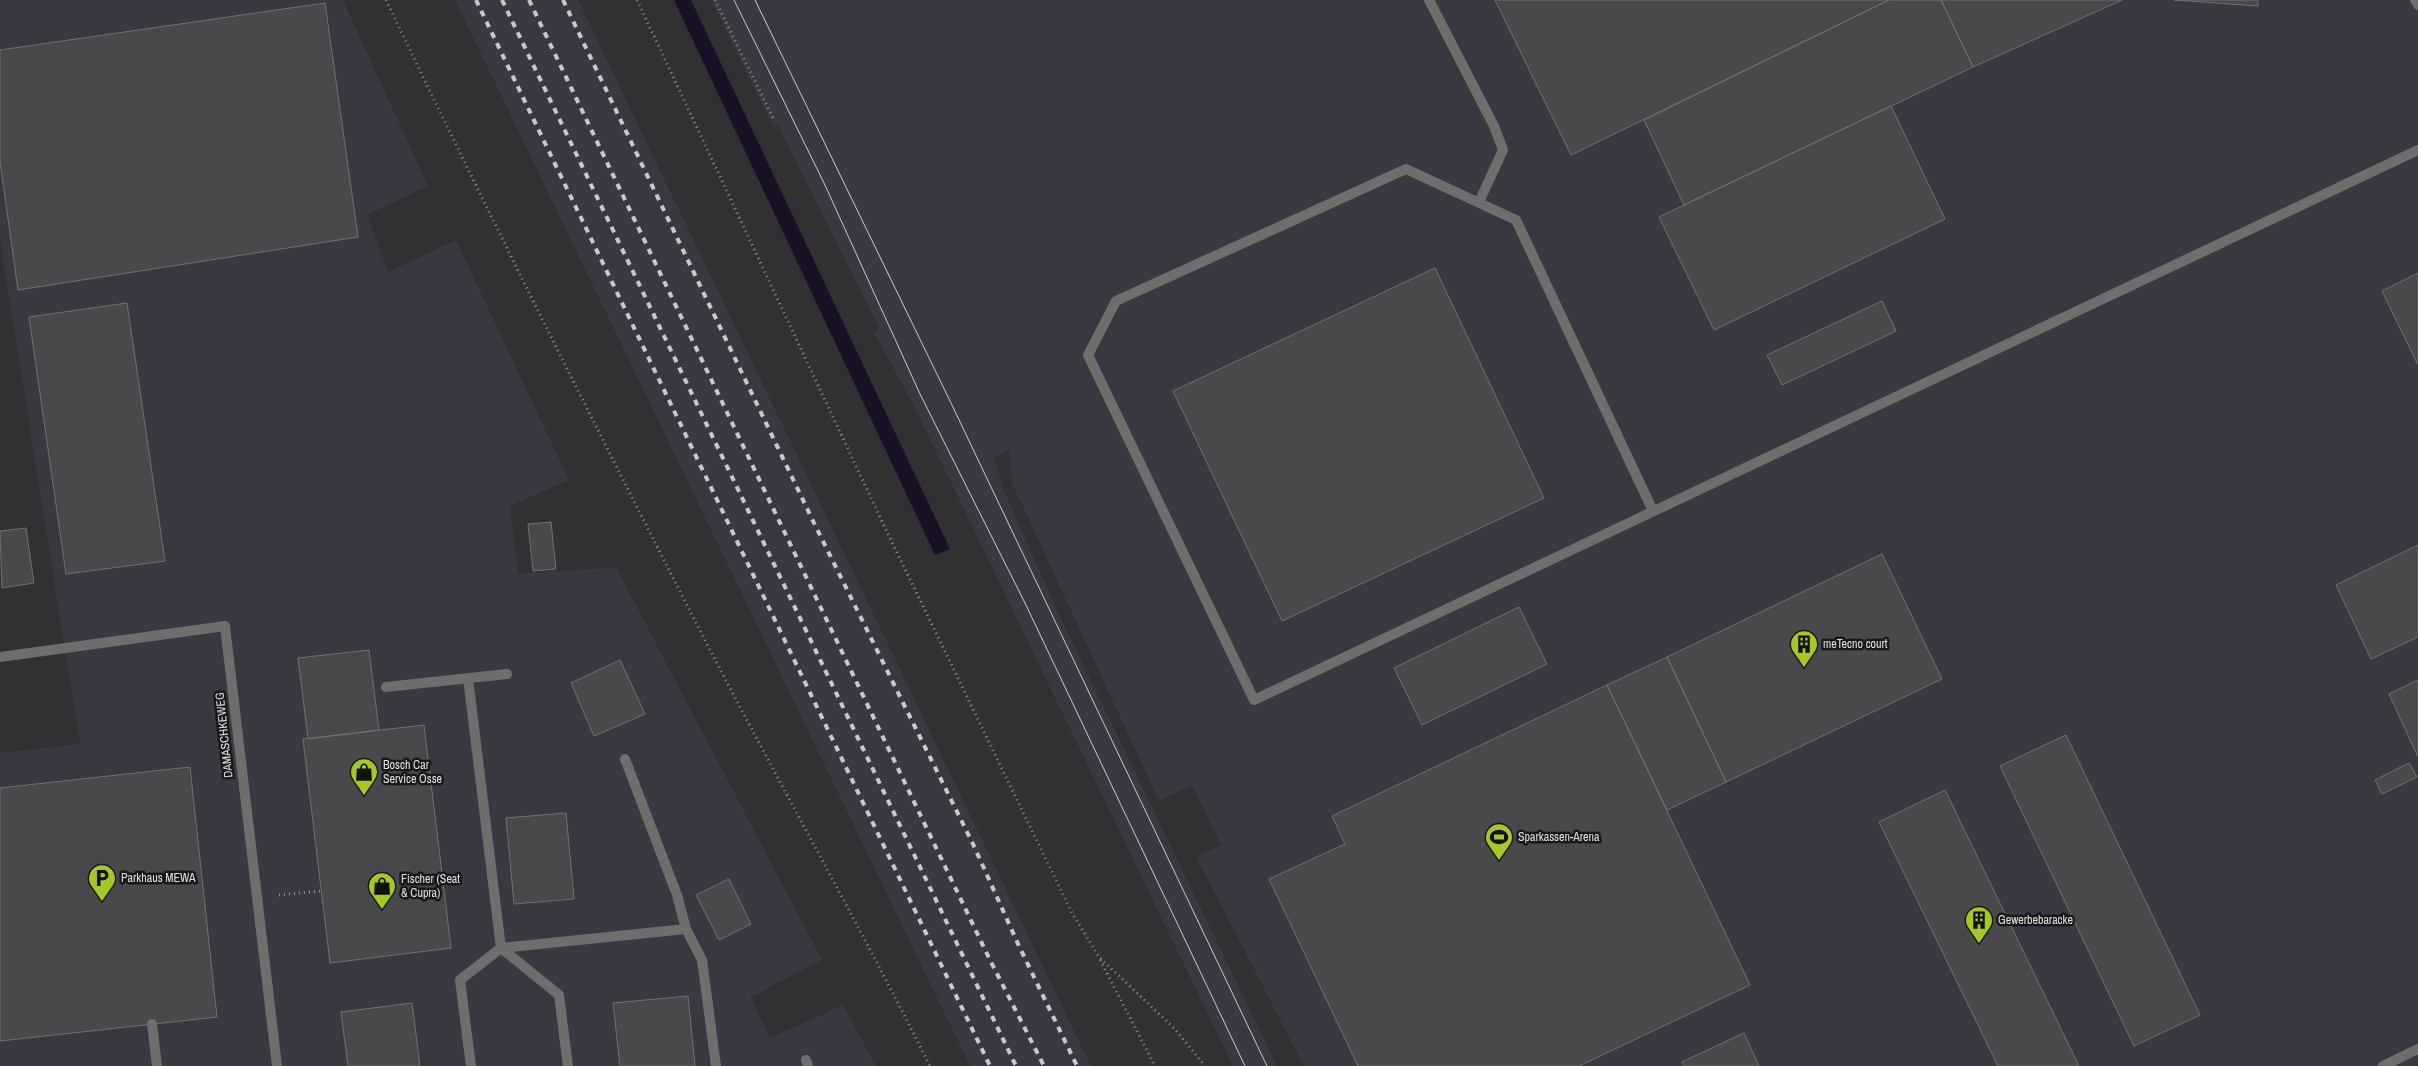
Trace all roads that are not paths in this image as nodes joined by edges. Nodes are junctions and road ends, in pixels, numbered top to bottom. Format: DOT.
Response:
graph roads {
  1 [pos="1429,0"];
  2 [pos="2415,0"];
  3 [pos="2418,6"];
  4 [pos="2418,150"];
  5 [pos="1479,202"];
  6 [pos="1653,511"];
  7 [pos="0,657"];
  8 [pos="507,674"];
  9 [pos="468,678"];
  10 [pos="386,687"];
  11 [pos="625,758"];
  12 [pos="686,929"];
  13 [pos="501,948"];
  14 [pos="152,1024"];
  15 [pos="2418,1050"];
  16 [pos="158,1066"];
  17 [pos="276,1066"];
  18 [pos="471,1066"];
  19 [pos="568,1066"];
  20 [pos="716,1066"];
  21 [pos="2383,1066"];
  1 -- 5 [label="street"];
  2 -- 3 [label="street"];
  4 -- 6 [label="street"];
  5 -- 6 [label="street"];
  5 -- 6 [label="street"];
  7 -- 17 [label="street, DAMASCHKEWEG"];
  8 -- 9 [label="street"];
  9 -- 10 [label="street"];
  9 -- 13 [label="street"];
  11 -- 12 [label="street"];
  12 -- 13 [label="street"];
  12 -- 20 [label="street"];
  13 -- 18 [label="street"];
  13 -- 19 [label="street"];
  14 -- 16 [label="street"];
  15 -- 21 [label="street"];
}
